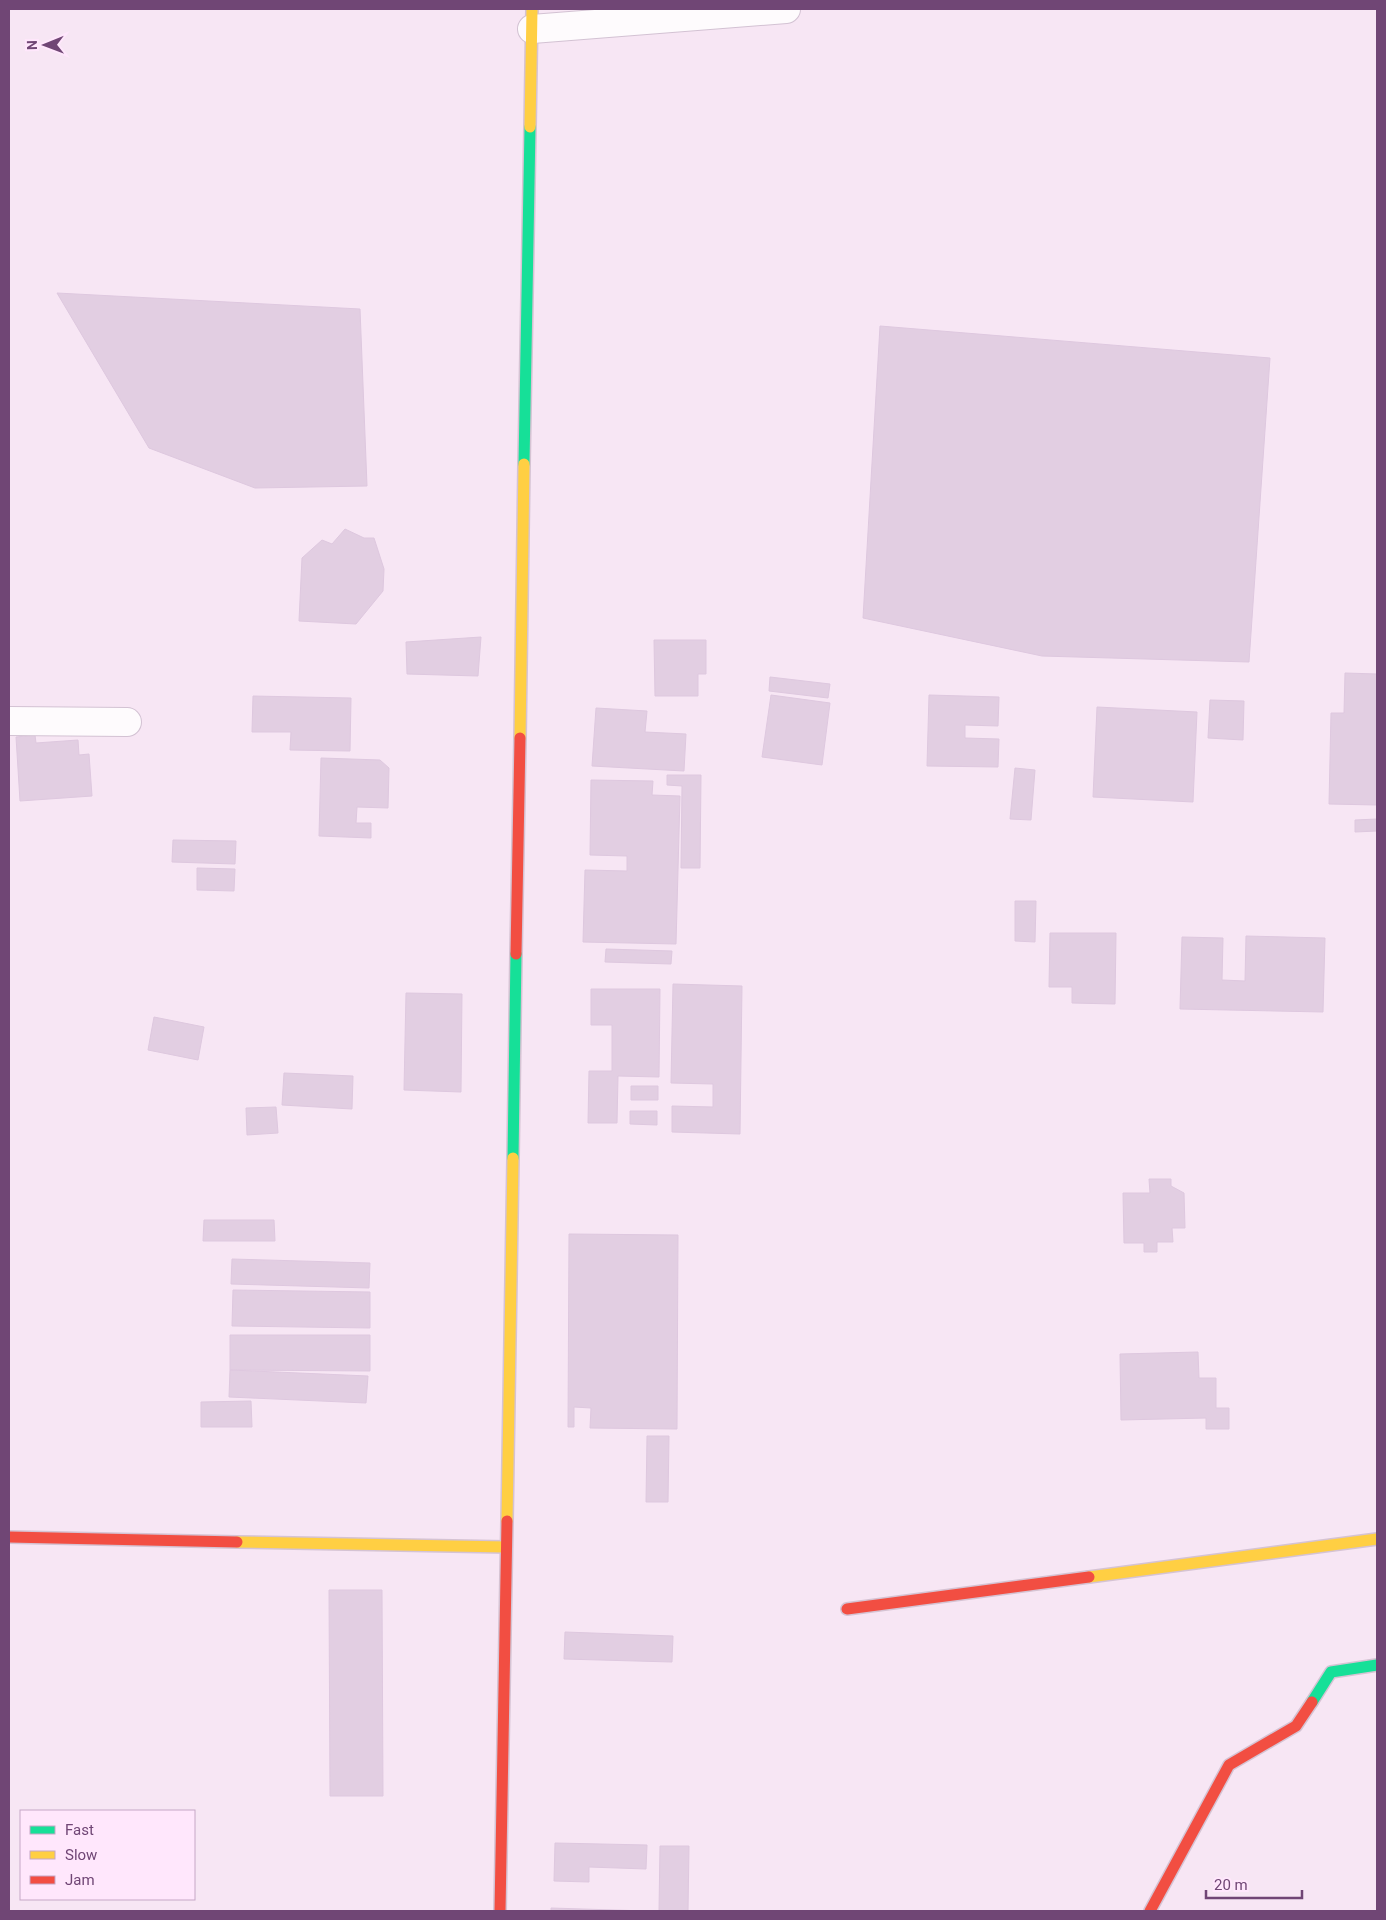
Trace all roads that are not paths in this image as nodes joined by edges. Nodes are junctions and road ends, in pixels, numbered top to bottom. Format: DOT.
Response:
graph roads {
  1 [pos="786,9"];
  2 [pos="532,19"];
  3 [pos="9,721"];
  4 [pos="127,722"];
  5 [pos="9,1537"];
  6 [pos="1377,1539"];
  7 [pos="506,1547"];
  8 [pos="847,1609"];
  9 [pos="1377,1665"];
  10 [pos="500,1911"];
  11 [pos="1150,1911"];
  1 -- 2 [label="street"];
  2 -- 7 [label="street"];
  3 -- 4 [label="street"];
  5 -- 7 [label="street"];
  6 -- 8 [label="street"];
  7 -- 10 [label="street"];
  9 -- 11 [label="street"];
}
